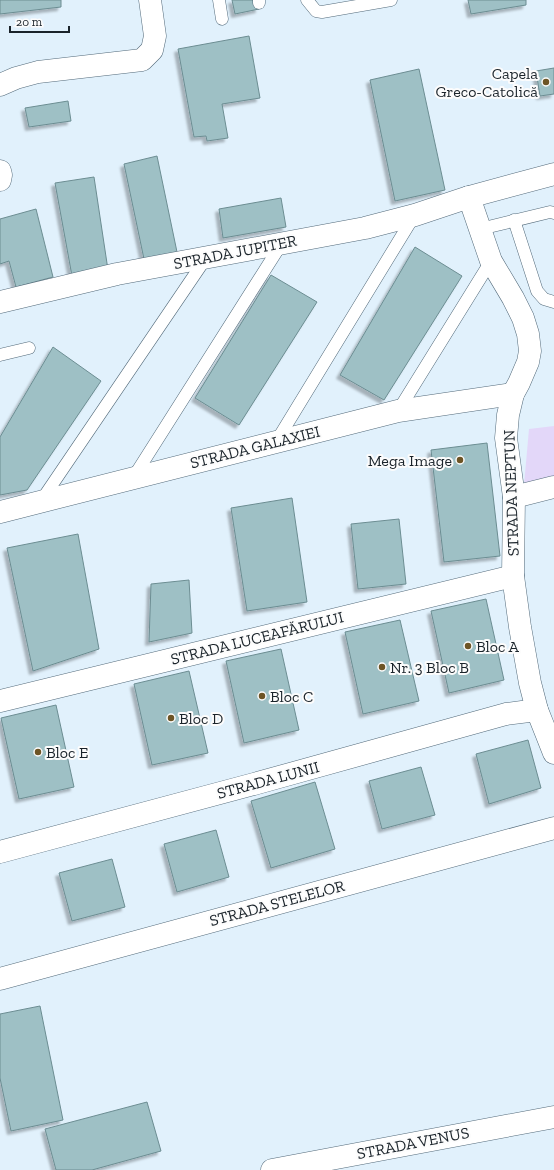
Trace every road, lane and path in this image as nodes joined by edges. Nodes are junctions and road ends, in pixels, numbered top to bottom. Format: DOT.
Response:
graph roads {
  1 [pos="150,0"];
  2 [pos="219,0"];
  3 [pos="307,0"];
  4 [pos="391,0"];
  5 [pos="222,19"];
  6 [pos="0,85"];
  7 [pos="0,171"];
  8 [pos="554,174"];
  9 [pos="0,180"];
  10 [pos="469,197"];
  11 [pos="554,213"];
  12 [pos="415,215"];
  13 [pos="514,220"];
  14 [pos="480,229"];
  15 [pos="282,243"];
  16 [pos="207,257"];
  17 [pos="491,261"];
  18 [pos="0,302"];
  19 [pos="554,302"];
  20 [pos="29,348"];
  21 [pos="0,355"];
  22 [pos="513,394"];
  23 [pos="398,411"];
  24 [pos="276,442"];
  25 [pos="132,478"];
  26 [pos="554,487"];
  27 [pos="514,497"];
  28 [pos="40,502"];
  29 [pos="0,512"];
  30 [pos="513,576"];
  31 [pos="0,701"];
  32 [pos="537,710"];
  33 [pos="554,753"];
  34 [pos="554,828"];
  35 [pos="0,852"];
  36 [pos="0,979"];
  37 [pos="554,1117"];
  38 [pos="272,1170"];
  1 -- 6 [label="street"];
  2 -- 5 [label="lane"];
  3 -- 4 [label="lane"];
  7 -- 9 [label="street"];
  8 -- 10 [label="street, STRADA JUPITER"];
  10 -- 12 [label="street, STRADA JUPITER"];
  10 -- 14 [label="street, STRADA NEPTUN"];
  11 -- 13 [label="lane"];
  12 -- 15 [label="street, STRADA JUPITER"];
  12 -- 24 [label="lane"];
  13 -- 14 [label="lane"];
  13 -- 19 [label="lane"];
  14 -- 17 [label="street, STRADA NEPTUN"];
  15 -- 16 [label="street, STRADA JUPITER"];
  15 -- 25 [label="lane"];
  16 -- 18 [label="street, STRADA JUPITER"];
  16 -- 28 [label="lane"];
  17 -- 22 [label="street, STRADA NEPTUN"];
  17 -- 23 [label="lane"];
  20 -- 21 [label="lane"];
  22 -- 23 [label="street, STRADA GALAXIEI"];
  22 -- 27 [label="street, STRADA NEPTUN"];
  23 -- 24 [label="street, STRADA GALAXIEI"];
  24 -- 25 [label="street, STRADA GALAXIEI"];
  25 -- 28 [label="street, STRADA GALAXIEI"];
  26 -- 27 [label="street"];
  27 -- 30 [label="street, STRADA NEPTUN"];
  28 -- 29 [label="street, STRADA GALAXIEI"];
  30 -- 31 [label="street, STRADA LUCEAFĂRULUI"];
  30 -- 32 [label="street, STRADA NEPTUN"];
  32 -- 33 [label="street, STRADA NEPTUN"];
  32 -- 35 [label="street, STRADA LUNII"];
  34 -- 36 [label="street, STRADA STELELOR"];
  37 -- 38 [label="street, STRADA VENUS"];
}
